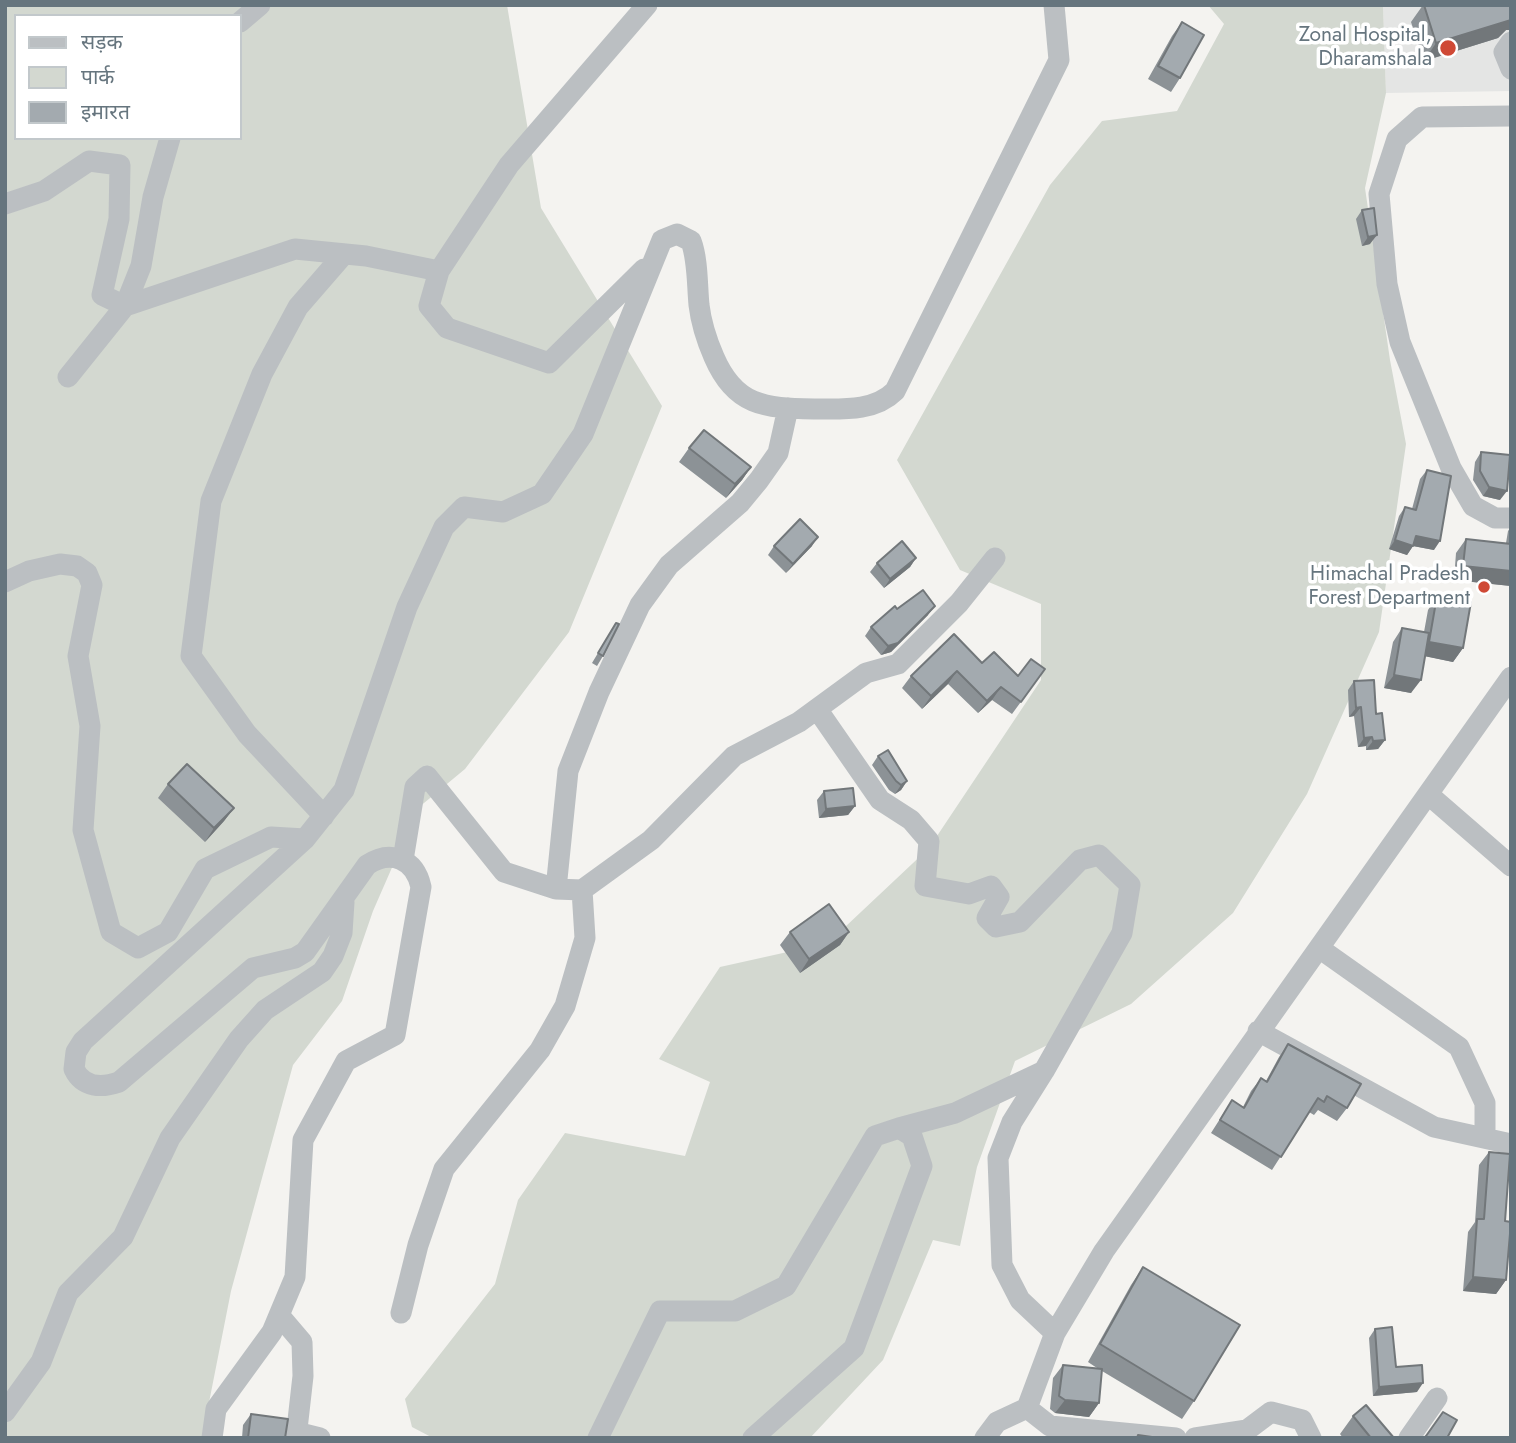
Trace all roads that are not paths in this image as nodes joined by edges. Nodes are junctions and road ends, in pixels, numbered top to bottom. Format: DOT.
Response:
graph roads {
  1 [pos="260,5"];
  2 [pos="647,5"];
  3 [pos="1054,5"];
  4 [pos="242,20"];
  5 [pos="1511,42"];
  6 [pos="1511,69"];
  7 [pos="1511,116"];
  8 [pos="169,140"];
  9 [pos="5,204"];
  10 [pos="344,254"];
  11 [pos="650,263"];
  12 [pos="439,271"];
  13 [pos="125,306"];
  14 [pos="68,377"];
  15 [pos="788,408"];
  16 [pos="1511,519"];
  17 [pos="995,558"];
  18 [pos="5,582"];
  19 [pos="1511,677"];
  20 [pos="817,709"];
  21 [pos="1429,794"];
  22 [pos="324,816"];
  23 [pos="305,839"];
  24 [pos="403,860"];
  25 [pos="1511,866"];
  26 [pos="556,889"];
  27 [pos="582,890"];
  28 [pos="344,902"];
  29 [pos="1319,948"];
  30 [pos="1258,1031"];
  31 [pos="1044,1071"];
  32 [pos="899,1128"];
  33 [pos="1485,1138"];
  34 [pos="1511,1144"];
  35 [pos="401,1313"];
  36 [pos="279,1315"];
  37 [pos="1055,1333"];
  38 [pos="1437,1398"];
  39 [pos="1027,1408"];
  40 [pos="5,1412"];
  41 [pos="1053,1432"];
  42 [pos="296,1435"];
  43 [pos="212,1438"];
  44 [pos="320,1438"];
  45 [pos="598,1438"];
  46 [pos="753,1438"];
  47 [pos="985,1438"];
  48 [pos="1176,1438"];
  49 [pos="1195,1438"];
  50 [pos="1311,1438"];
  51 [pos="1409,1438"];
  1 -- 4 [label="street"];
  2 -- 12 [label="street"];
  3 -- 15 [label="street"];
  5 -- 6 [label="street"];
  7 -- 16 [label="street"];
  8 -- 13 [label="street"];
  9 -- 13 [label="street"];
  10 -- 12 [label="street"];
  10 -- 13 [label="street"];
  10 -- 22 [label="street"];
  11 -- 12 [label="street"];
  11 -- 15 [label="street"];
  11 -- 22 [label="street"];
  13 -- 14 [label="street"];
  15 -- 26 [label="street"];
  17 -- 20 [label="street"];
  18 -- 23 [label="street"];
  19 -- 21 [label="street"];
  20 -- 27 [label="street"];
  20 -- 31 [label="street"];
  21 -- 25 [label="street"];
  21 -- 29 [label="street"];
  22 -- 23 [label="street"];
  23 -- 28 [label="street"];
  24 -- 26 [label="street"];
  24 -- 28 [label="street"];
  24 -- 36 [label="street"];
  26 -- 27 [label="street"];
  27 -- 35 [label="street"];
  28 -- 40 [label="street"];
  29 -- 30 [label="street"];
  29 -- 33 [label="street"];
  30 -- 33 [label="street"];
  30 -- 37 [label="street"];
  31 -- 32 [label="street"];
  31 -- 37 [label="street"];
  32 -- 45 [label="street"];
  32 -- 46 [label="street"];
  33 -- 34 [label="street"];
  36 -- 42 [label="street"];
  36 -- 43 [label="street"];
  37 -- 39 [label="street"];
  38 -- 51 [label="street"];
  39 -- 41 [label="street"];
  39 -- 47 [label="street"];
  41 -- 48 [label="street"];
  42 -- 44 [label="street"];
  49 -- 50 [label="street"];
}
